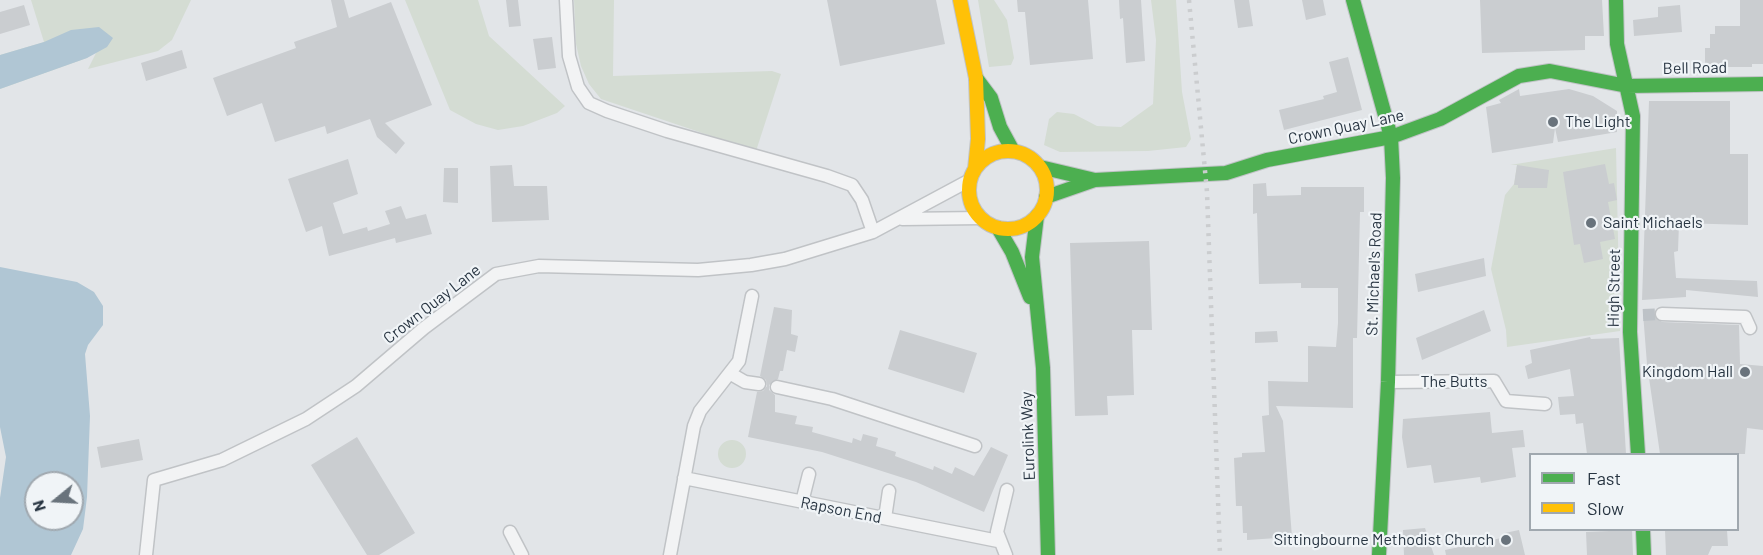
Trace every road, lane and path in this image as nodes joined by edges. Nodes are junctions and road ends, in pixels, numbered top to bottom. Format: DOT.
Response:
graph roads {
  1 [pos="566,0"];
  2 [pos="960,0"];
  3 [pos="1353,0"];
  4 [pos="1616,0"];
  5 [pos="976,78"];
  6 [pos="1763,84"];
  7 [pos="1627,86"];
  8 [pos="1391,137"];
  9 [pos="1013,151"];
  10 [pos="1040,167"];
  11 [pos="972,174"];
  12 [pos="1095,180"];
  13 [pos="1046,197"];
  14 [pos="1037,216"];
  15 [pos="981,218"];
  16 [pos="901,219"];
  17 [pos="998,228"];
  18 [pos="873,232"];
  19 [pos="752,296"];
  20 [pos="1662,314"];
  21 [pos="1038,317"];
  22 [pos="1750,328"];
  23 [pos="731,374"];
  24 [pos="1388,382"];
  25 [pos="759,384"];
  26 [pos="777,387"];
  27 [pos="1545,404"];
  28 [pos="975,446"];
  29 [pos="1638,453"];
  30 [pos="809,474"];
  31 [pos="684,478"];
  32 [pos="889,490"];
  33 [pos="1007,490"];
  34 [pos="802,502"];
  35 [pos="885,518"];
  36 [pos="1643,531"];
  37 [pos="510,532"];
  38 [pos="998,541"];
  39 [pos="146,555"];
  40 [pos="522,555"];
  41 [pos="670,555"];
  42 [pos="1006,555"];
  43 [pos="1048,555"];
  44 [pos="1379,555"];
  45 [pos="1644,555"];
  1 -- 18 [label="street"];
  2 -- 5 [label="main road"];
  3 -- 8 [label="main road, St. Michael's Road"];
  4 -- 7 [label="main road, High Street"];
  5 -- 9 [label="main road"];
  5 -- 11 [label="main road"];
  6 -- 7 [label="main road, Bell Road"];
  7 -- 8 [label="main road, Crown Quay Lane"];
  7 -- 29 [label="main road, High Street"];
  8 -- 12 [label="main road, Crown Quay Lane"];
  8 -- 24 [label="main road, St. Michael's Road"];
  9 -- 10 [label="main road"];
  9 -- 11 [label="main road"];
  10 -- 12 [label="main road, Crown Quay Lane"];
  10 -- 13 [label="main road"];
  11 -- 15 [label="main road"];
  11 -- 16 [label="street, Crown Quay Lane"];
  12 -- 13 [label="main road, Crown Quay Lane"];
  13 -- 14 [label="main road"];
  14 -- 17 [label="main road"];
  14 -- 21 [label="main road, Eurolink Way"];
  15 -- 16 [label="street, Crown Quay Lane"];
  15 -- 17 [label="main road"];
  16 -- 18 [label="street, Crown Quay Lane"];
  17 -- 21 [label="main road, Eurolink Way"];
  18 -- 39 [label="street, Crown Quay Lane"];
  19 -- 23 [label="street"];
  20 -- 22 [label="street"];
  21 -- 43 [label="main road, Eurolink Way"];
  23 -- 25 [label="street"];
  23 -- 31 [label="street"];
  24 -- 27 [label="street, The Butts"];
  24 -- 44 [label="main road, St. Michael's Road"];
  26 -- 28 [label="street"];
  30 -- 34 [label="street"];
  31 -- 34 [label="street, Rapson End"];
  31 -- 41 [label="street"];
  32 -- 35 [label="street"];
  33 -- 38 [label="street"];
  34 -- 35 [label="street, Rapson End"];
  35 -- 38 [label="street, Rapson End"];
  36 -- 45 [label="main road"];
  37 -- 40 [label="street"];
  38 -- 42 [label="street"];
}
